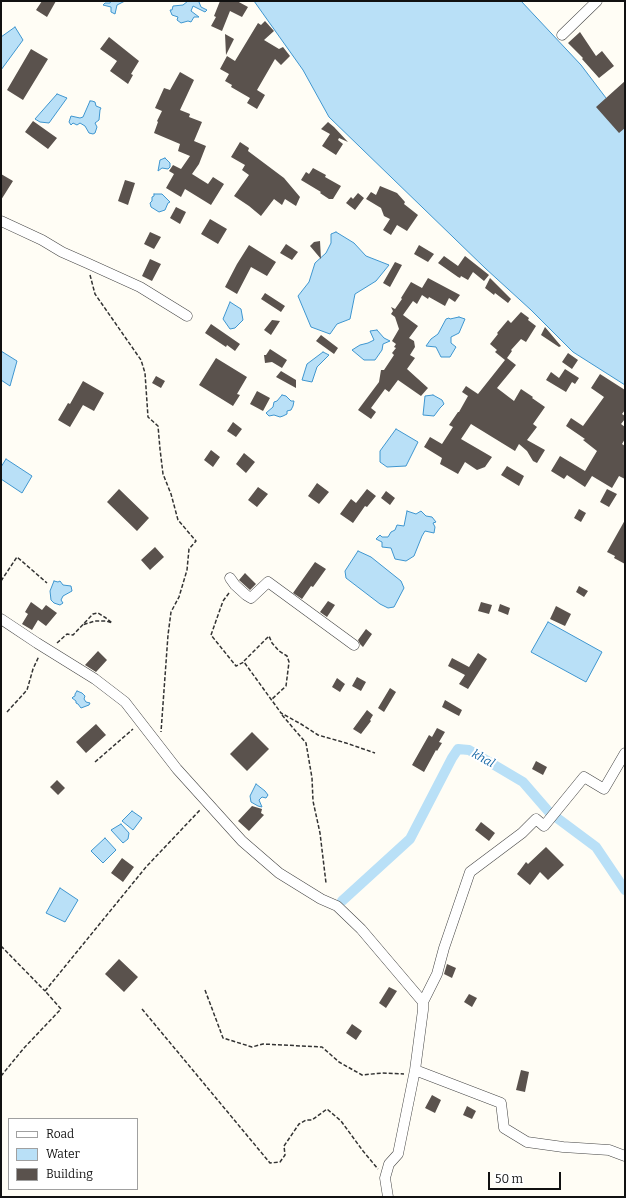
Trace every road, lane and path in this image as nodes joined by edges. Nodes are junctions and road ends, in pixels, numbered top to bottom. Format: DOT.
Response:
graph roads {
  1 [pos="597,1"];
  2 [pos="562,35"];
  3 [pos="1,221"];
  4 [pos="87,264"];
  5 [pos="187,316"];
  6 [pos="1,581"];
  7 [pos="233,581"];
  8 [pos="47,583"];
  9 [pos="1,619"];
  10 [pos="354,645"];
  11 [pos="244,662"];
  12 [pos="271,700"];
  13 [pos="280,713"];
  14 [pos="141,722"];
  15 [pos="163,751"];
  16 [pos="375,753"];
  17 [pos="625,753"];
  18 [pos="95,762"];
  19 [pos="207,802"];
  20 [pos="326,882"];
  21 [pos="1,946"];
  22 [pos="205,990"];
  23 [pos="45,991"];
  24 [pos="423,1002"];
  25 [pos="142,1008"];
  26 [pos="414,1071"];
  27 [pos="1,1076"];
  28 [pos="625,1156"];
  29 [pos="387,1173"];
  30 [pos="388,1197"];
  1 -- 2 [label="street"];
  3 -- 4 [label="street"];
  4 -- 5 [label="street"];
  4 -- 15 [label="path"];
  6 -- 8 [label="path"];
  7 -- 10 [label="street"];
  7 -- 11 [label="path"];
  9 -- 14 [label="street"];
  11 -- 12 [label="path"];
  11 -- 12 [label="path"];
  12 -- 13 [label="path"];
  13 -- 16 [label="path"];
  13 -- 20 [label="path"];
  14 -- 15 [label="street"];
  14 -- 18 [label="path"];
  15 -- 19 [label="street"];
  17 -- 24 [label="street"];
  19 -- 23 [label="path"];
  19 -- 24 [label="street"];
  21 -- 23 [label="path"];
  22 -- 26 [label="path"];
  23 -- 27 [label="path"];
  24 -- 26 [label="street"];
  25 -- 29 [label="path"];
  26 -- 28 [label="street"];
  26 -- 29 [label="street"];
  29 -- 30 [label="street"];
}
